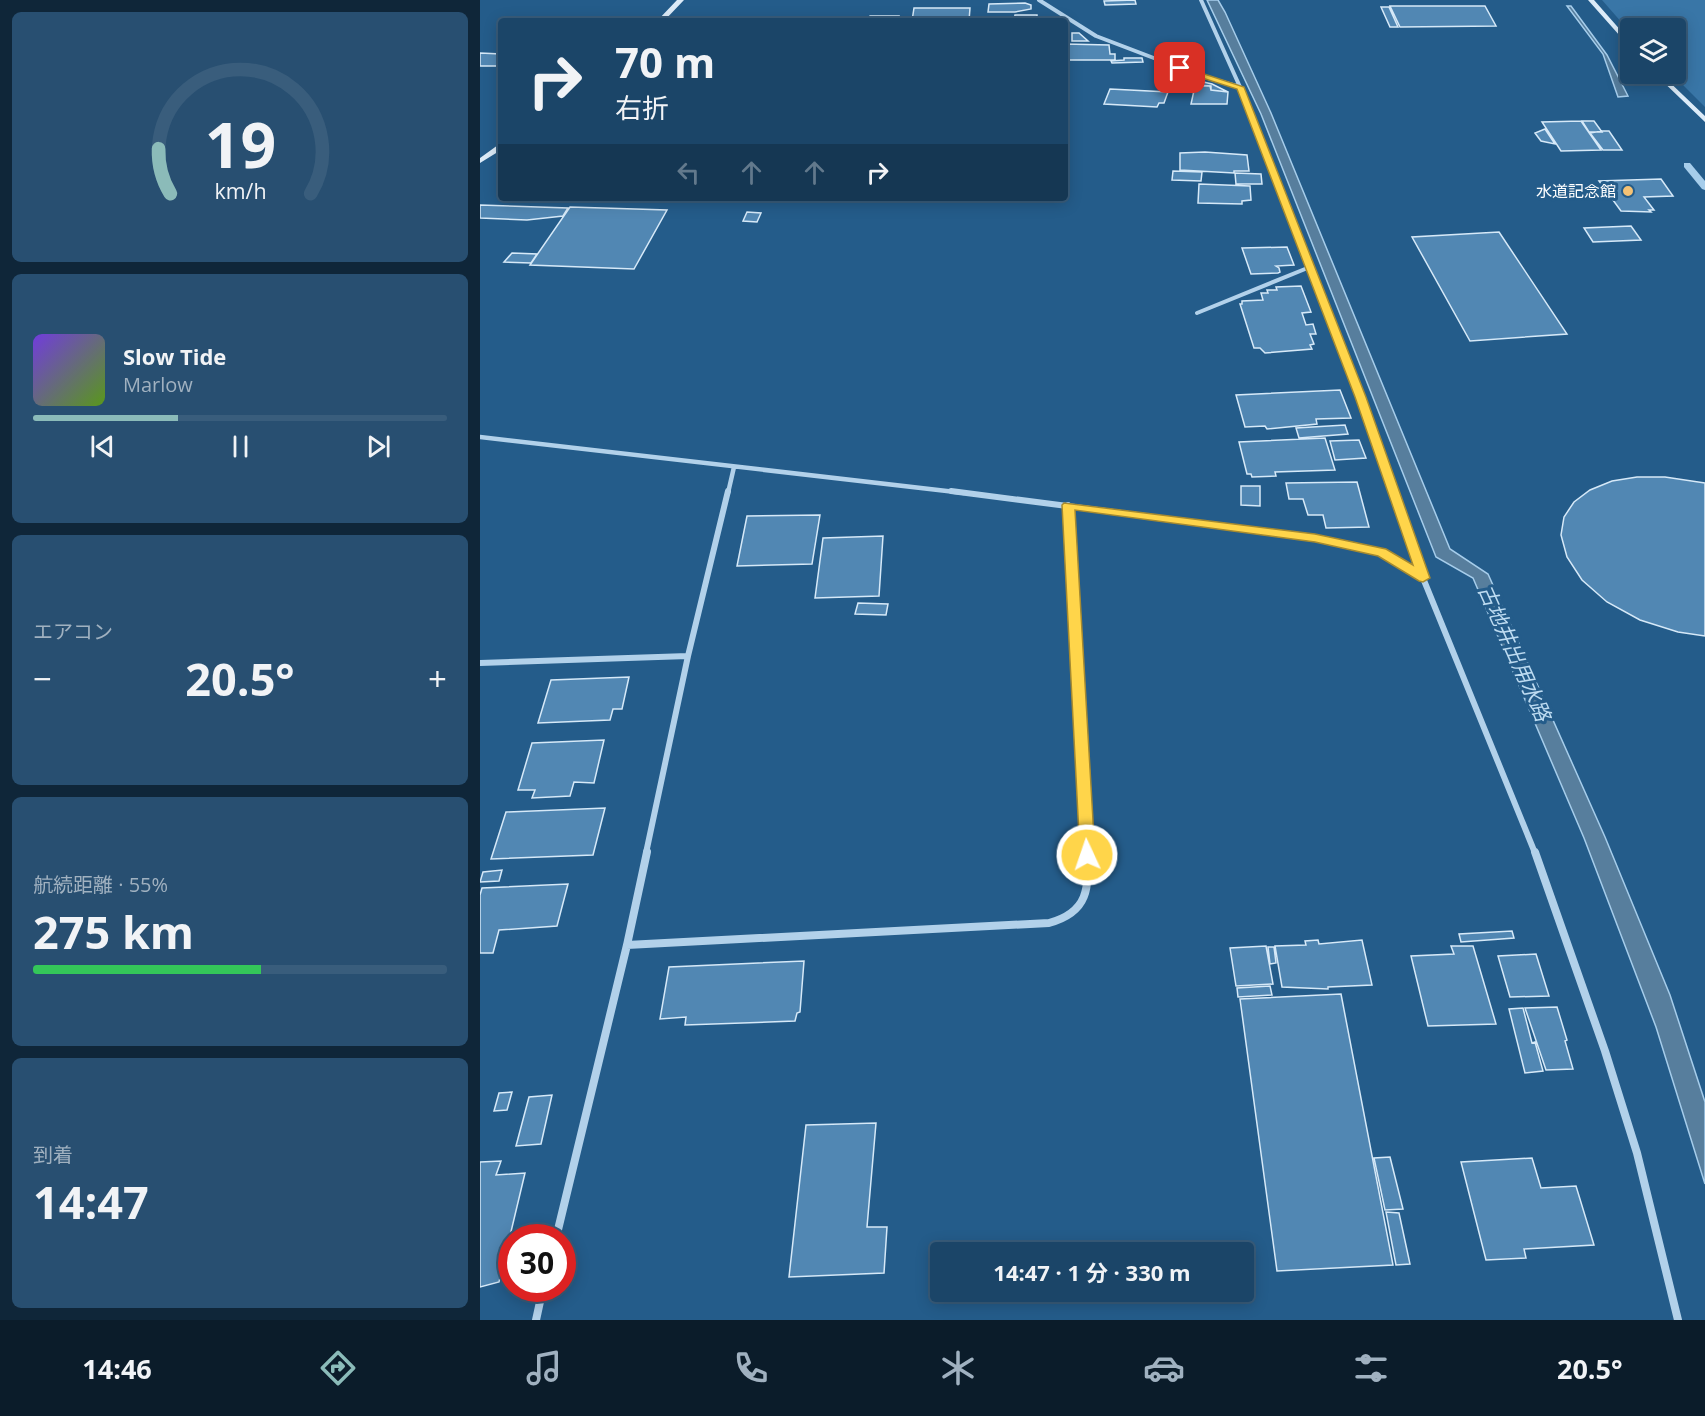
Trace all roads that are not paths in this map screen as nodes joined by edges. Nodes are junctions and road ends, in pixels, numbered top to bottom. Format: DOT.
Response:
graph roads {
  1 [pos="681,0"];
  2 [pos="1039,0"];
  3 [pos="1201,0"];
  4 [pos="1592,0"];
  5 [pos="663,18"];
  6 [pos="1068,18"];
  7 [pos="1068,18"];
  8 [pos="1620,32"];
  9 [pos="1668,84"];
  10 [pos="1240,87"];
  11 [pos="1705,120"];
  12 [pos="498,149"];
  13 [pos="480,161"];
  14 [pos="1310,267"];
  15 [pos="1197,313"];
  16 [pos="480,437"];
  17 [pos="734,467"];
  18 [pos="1068,505"];
  19 [pos="1423,578"];
  20 [pos="688,656"];
  21 [pos="480,663"];
  22 [pos="627,945"];
  23 [pos="559,1224"];
  24 [pos="540,1302"];
  25 [pos="536,1320"];
  26 [pos="1678,1320"];
  1 -- 5 [label="main road"];
  2 -- 6 [label="street"];
  3 -- 10 [label="street"];
  4 -- 8 [label="main road"];
  7 -- 10 [label="street"];
  9 -- 11 [label="main road"];
  10 -- 14 [label="street"];
  12 -- 13 [label="main road"];
  14 -- 15 [label="lane"];
  14 -- 19 [label="street"];
  16 -- 17 [label="street"];
  17 -- 18 [label="street"];
  17 -- 20 [label="street"];
  18 -- 19 [label="street"];
  18 -- 22 [label="street"];
  19 -- 26 [label="street"];
  20 -- 21 [label="street"];
  20 -- 22 [label="street"];
  22 -- 23 [label="street"];
  24 -- 25 [label="street"];
}
